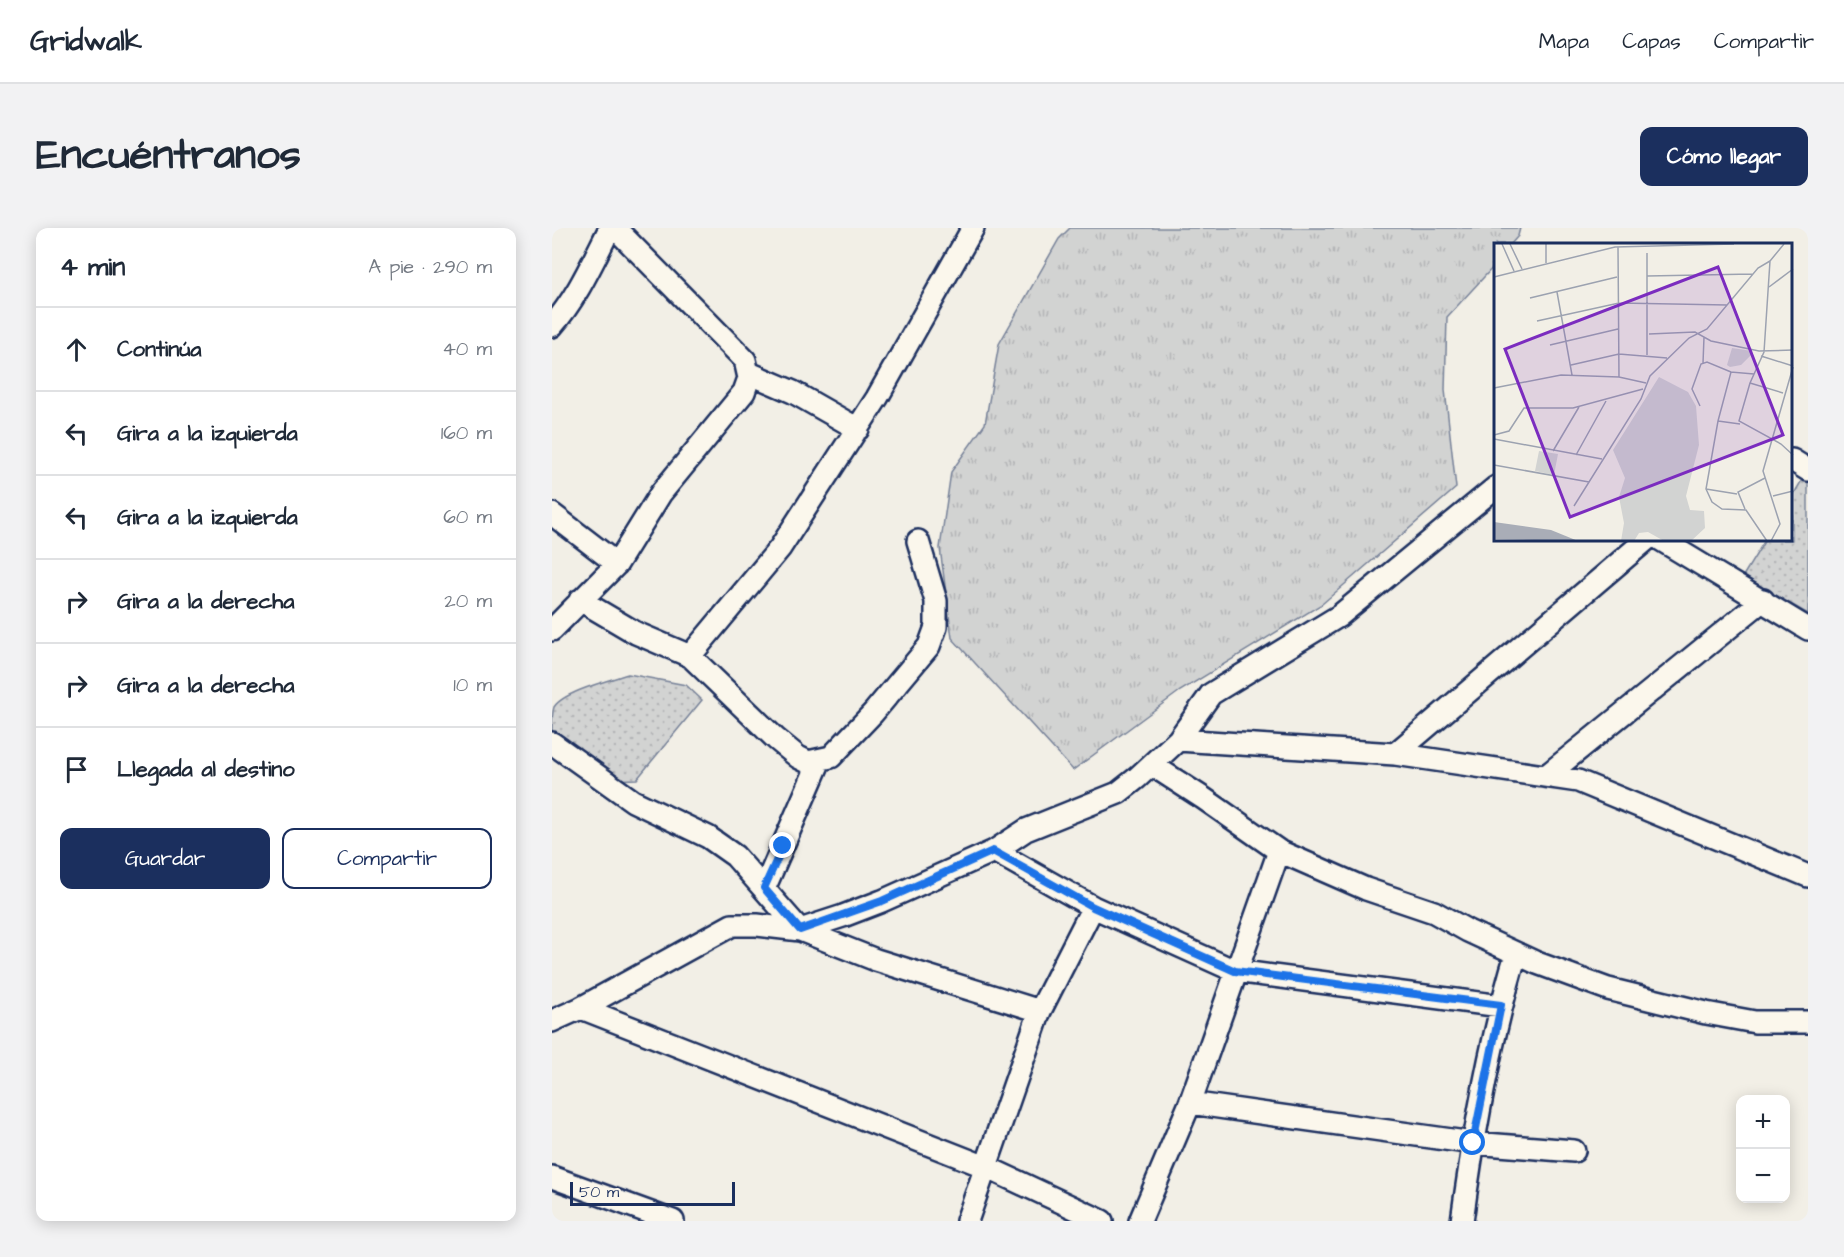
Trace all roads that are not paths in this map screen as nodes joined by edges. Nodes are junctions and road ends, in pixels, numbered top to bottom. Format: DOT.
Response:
graph roads {
  1 [pos="610,228"];
  2 [pos="615,228"];
  3 [pos="973,228"];
  4 [pos="552,326"];
  5 [pos="749,373"];
  6 [pos="858,429"];
  7 [pos="1793,461"];
  8 [pos="1808,470"];
  9 [pos="1494,489"];
  10 [pos="552,514"];
  11 [pos="918,541"];
  12 [pos="1644,542"];
  13 [pos="1664,542"];
  14 [pos="617,564"];
  15 [pos="580,600"];
  16 [pos="1763,600"];
  17 [pos="1808,629"];
  18 [pos="552,630"];
  19 [pos="690,657"];
  20 [pos="1178,740"];
  21 [pos="552,743"];
  22 [pos="1395,754"];
  23 [pos="820,760"];
  24 [pos="1152,765"];
  25 [pos="1546,776"];
  26 [pos="993,851"];
  27 [pos="1279,851"];
  28 [pos="1808,876"];
  29 [pos="764,888"];
  30 [pos="1093,907"];
  31 [pos="800,930"];
  32 [pos="1516,954"];
  33 [pos="1235,971"];
  34 [pos="1501,1005"];
  35 [pos="581,1008"];
  36 [pos="1040,1011"];
  37 [pos="552,1021"];
  38 [pos="1808,1022"];
  39 [pos="1190,1103"];
  40 [pos="1473,1143"];
  41 [pos="1574,1151"];
  42 [pos="986,1167"];
  43 [pos="552,1177"];
  44 [pos="673,1221"];
  45 [pos="967,1221"];
  46 [pos="1102,1221"];
  47 [pos="1140,1221"];
  48 [pos="1462,1221"];
  1 -- 4 [label="street"];
  2 -- 5 [label="street"];
  3 -- 6 [label="street"];
  5 -- 6 [label="street"];
  5 -- 14 [label="street"];
  6 -- 19 [label="street"];
  7 -- 8 [label="street"];
  9 -- 20 [label="street"];
  10 -- 14 [label="street"];
  11 -- 23 [label="street"];
  12 -- 22 [label="street"];
  13 -- 16 [label="street"];
  14 -- 15 [label="street"];
  15 -- 18 [label="street"];
  15 -- 19 [label="street"];
  16 -- 17 [label="street"];
  16 -- 25 [label="street"];
  19 -- 23 [label="street"];
  20 -- 22 [label="street"];
  20 -- 24 [label="street"];
  21 -- 29 [label="street"];
  22 -- 25 [label="street"];
  23 -- 29 [label="street"];
  24 -- 26 [label="street"];
  24 -- 27 [label="street"];
  25 -- 28 [label="street"];
  26 -- 30 [label="street"];
  26 -- 31 [label="street"];
  27 -- 32 [label="street"];
  27 -- 33 [label="street"];
  29 -- 31 [label="street"];
  30 -- 33 [label="street"];
  30 -- 36 [label="street"];
  31 -- 35 [label="street"];
  31 -- 36 [label="street"];
  32 -- 34 [label="street"];
  32 -- 38 [label="street"];
  33 -- 34 [label="street"];
  33 -- 39 [label="street"];
  34 -- 40 [label="street"];
  35 -- 37 [label="street"];
  35 -- 42 [label="street"];
  36 -- 42 [label="street"];
  39 -- 40 [label="street"];
  39 -- 47 [label="street"];
  40 -- 41 [label="street"];
  40 -- 48 [label="street"];
  42 -- 45 [label="street"];
  42 -- 46 [label="street"];
  43 -- 44 [label="street"];
}
